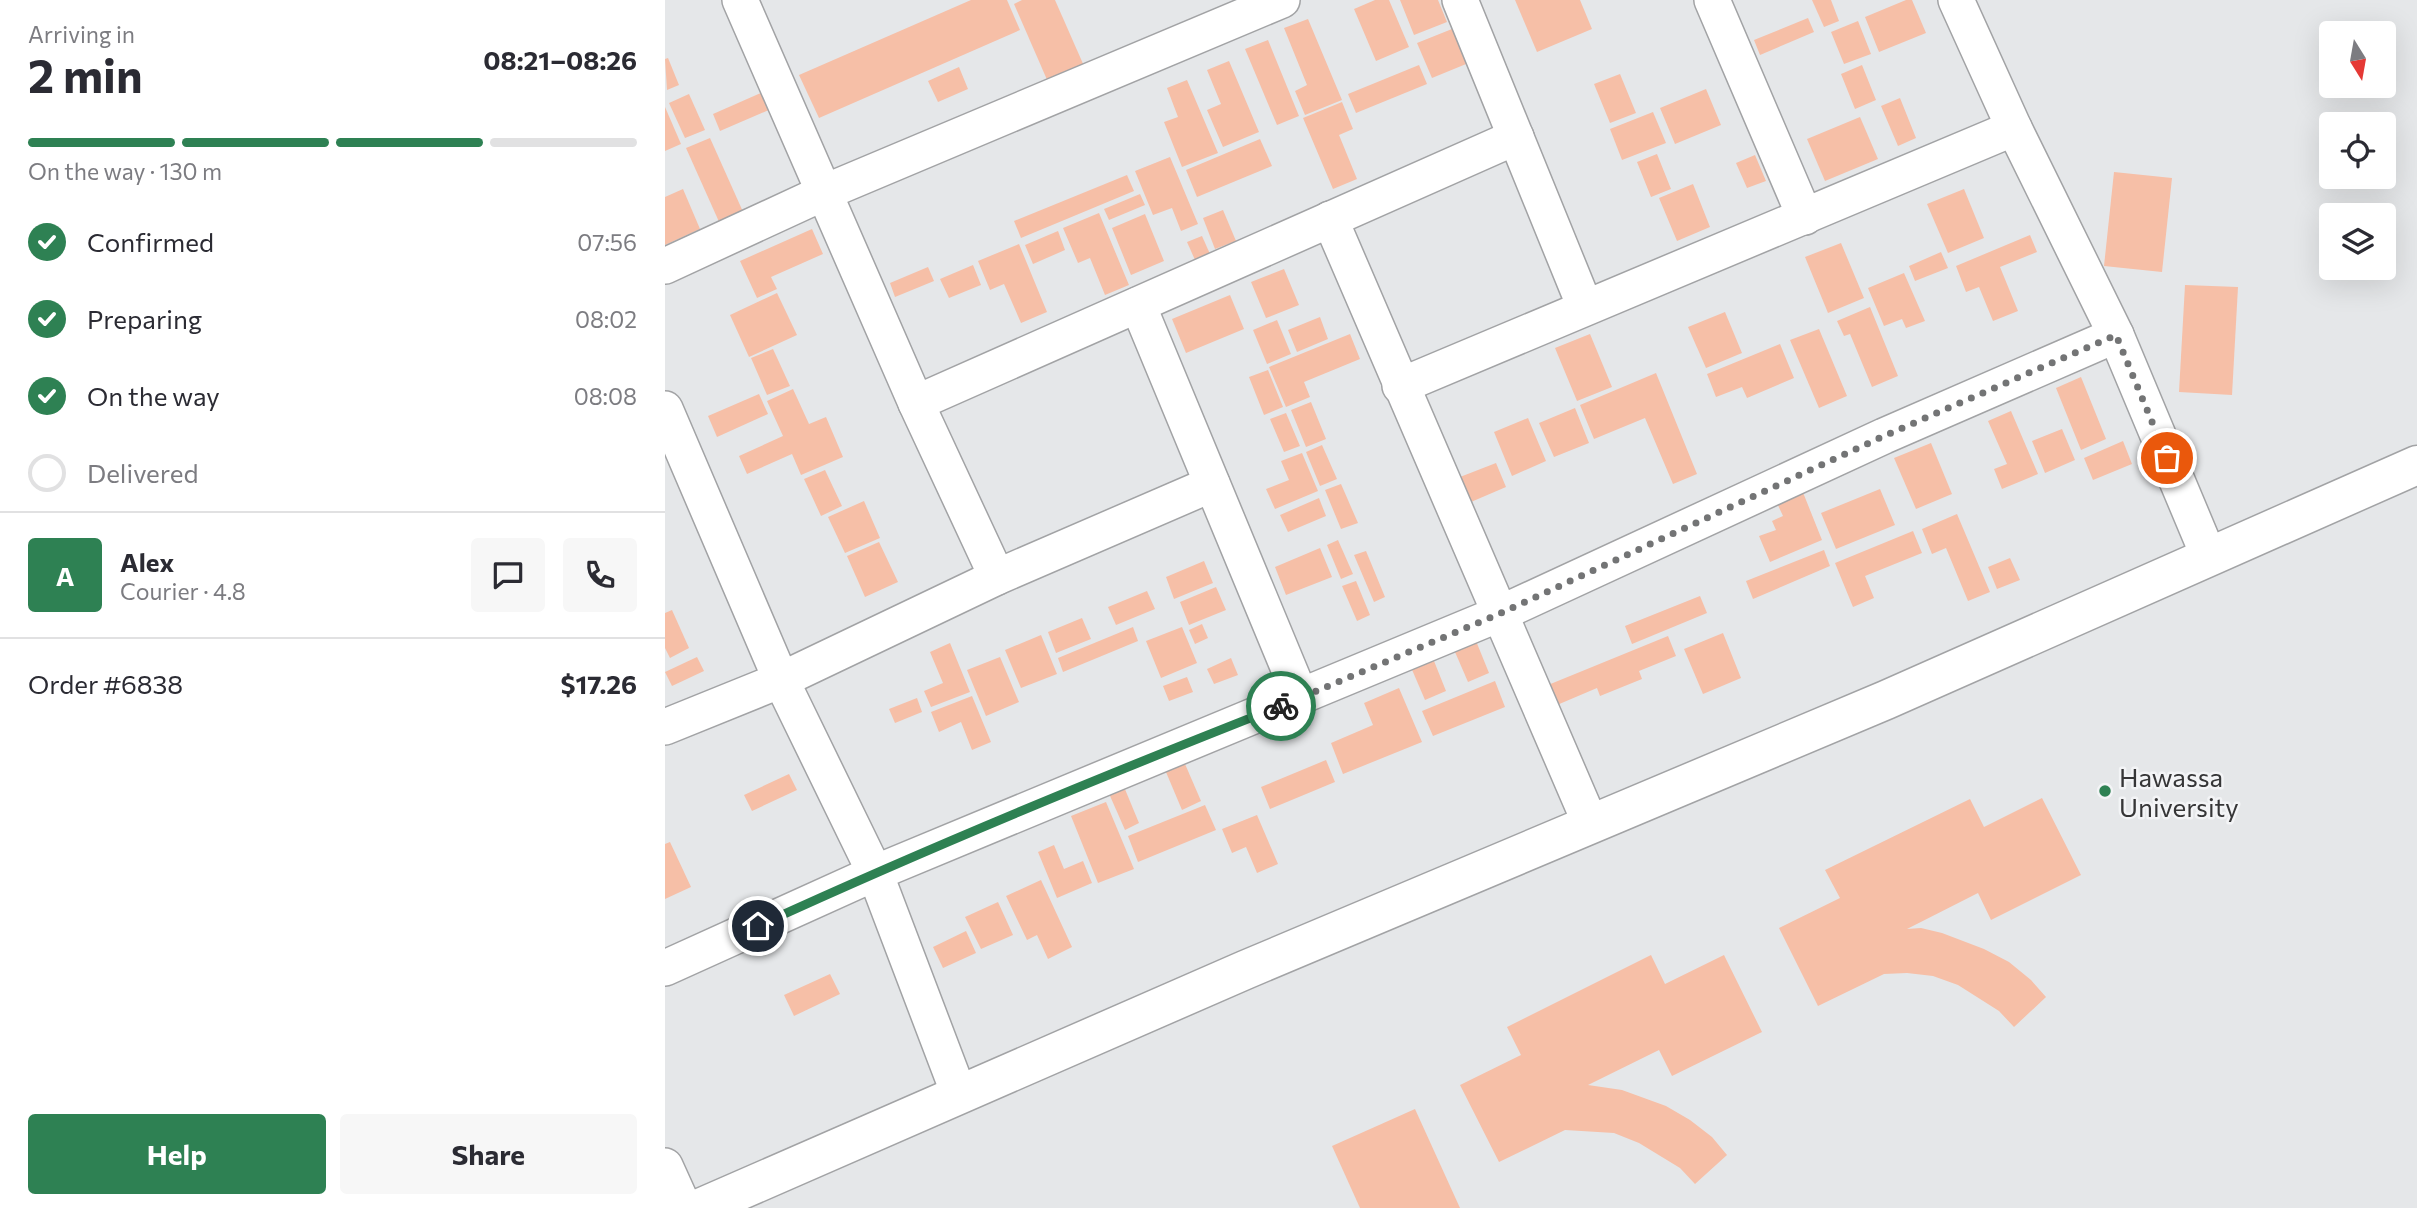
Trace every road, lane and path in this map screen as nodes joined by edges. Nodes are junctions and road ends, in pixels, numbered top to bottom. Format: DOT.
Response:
graph roads {
  1 [pos="1282,0"];
  2 [pos="1460,0"];
  3 [pos="1712,0"];
  4 [pos="1956,0"];
  5 [pos="743,1"];
  6 [pos="1228,10"];
  7 [pos="2014,128"];
  8 [pos="1516,137"];
  9 [pos="823,193"];
  10 [pos="1805,217"];
  11 [pos="1329,219"];
  12 [pos="665,266"];
  13 [pos="1138,305"];
  14 [pos="1585,307"];
  15 [pos="2116,335"];
  16 [pos="1400,386"];
  17 [pos="916,403"];
  18 [pos="665,409"];
  19 [pos="2417,465"];
  20 [pos="1212,484"];
  21 [pos="2209,557"];
  22 [pos="997,577"];
  23 [pos="1499,614"];
  24 [pos="781,680"];
  25 [pos="1301,698"];
  26 [pos="665,727"];
  27 [pos="1591,825"];
  28 [pos="875,873"];
  29 [pos="665,968"];
  30 [pos="959,1094"];
  31 [pos="665,1166"];
  32 [pos="684,1208"];
  33 [pos="700,1208"];
  1 -- 6 [label="street"];
  2 -- 8 [label="street"];
  3 -- 10 [label="street"];
  4 -- 7 [label="street"];
  5 -- 9 [label="street"];
  6 -- 9 [label="street"];
  7 -- 10 [label="street"];
  7 -- 15 [label="street"];
  8 -- 11 [label="street"];
  8 -- 14 [label="street"];
  9 -- 12 [label="street"];
  9 -- 17 [label="street"];
  10 -- 14 [label="street"];
  11 -- 13 [label="street"];
  11 -- 16 [label="street"];
  13 -- 17 [label="street"];
  13 -- 20 [label="street"];
  14 -- 16 [label="street"];
  15 -- 21 [label="street"];
  15 -- 23 [label="street"];
  16 -- 23 [label="street"];
  17 -- 22 [label="street"];
  18 -- 24 [label="street"];
  19 -- 21 [label="street"];
  20 -- 22 [label="street"];
  20 -- 25 [label="street"];
  21 -- 27 [label="street"];
  22 -- 24 [label="street"];
  23 -- 25 [label="street"];
  23 -- 27 [label="street"];
  24 -- 26 [label="street"];
  24 -- 28 [label="street"];
  25 -- 28 [label="street"];
  27 -- 30 [label="street"];
  28 -- 29 [label="street"];
  28 -- 30 [label="street"];
  30 -- 33 [label="street"];
  31 -- 32 [label="street"];
}
